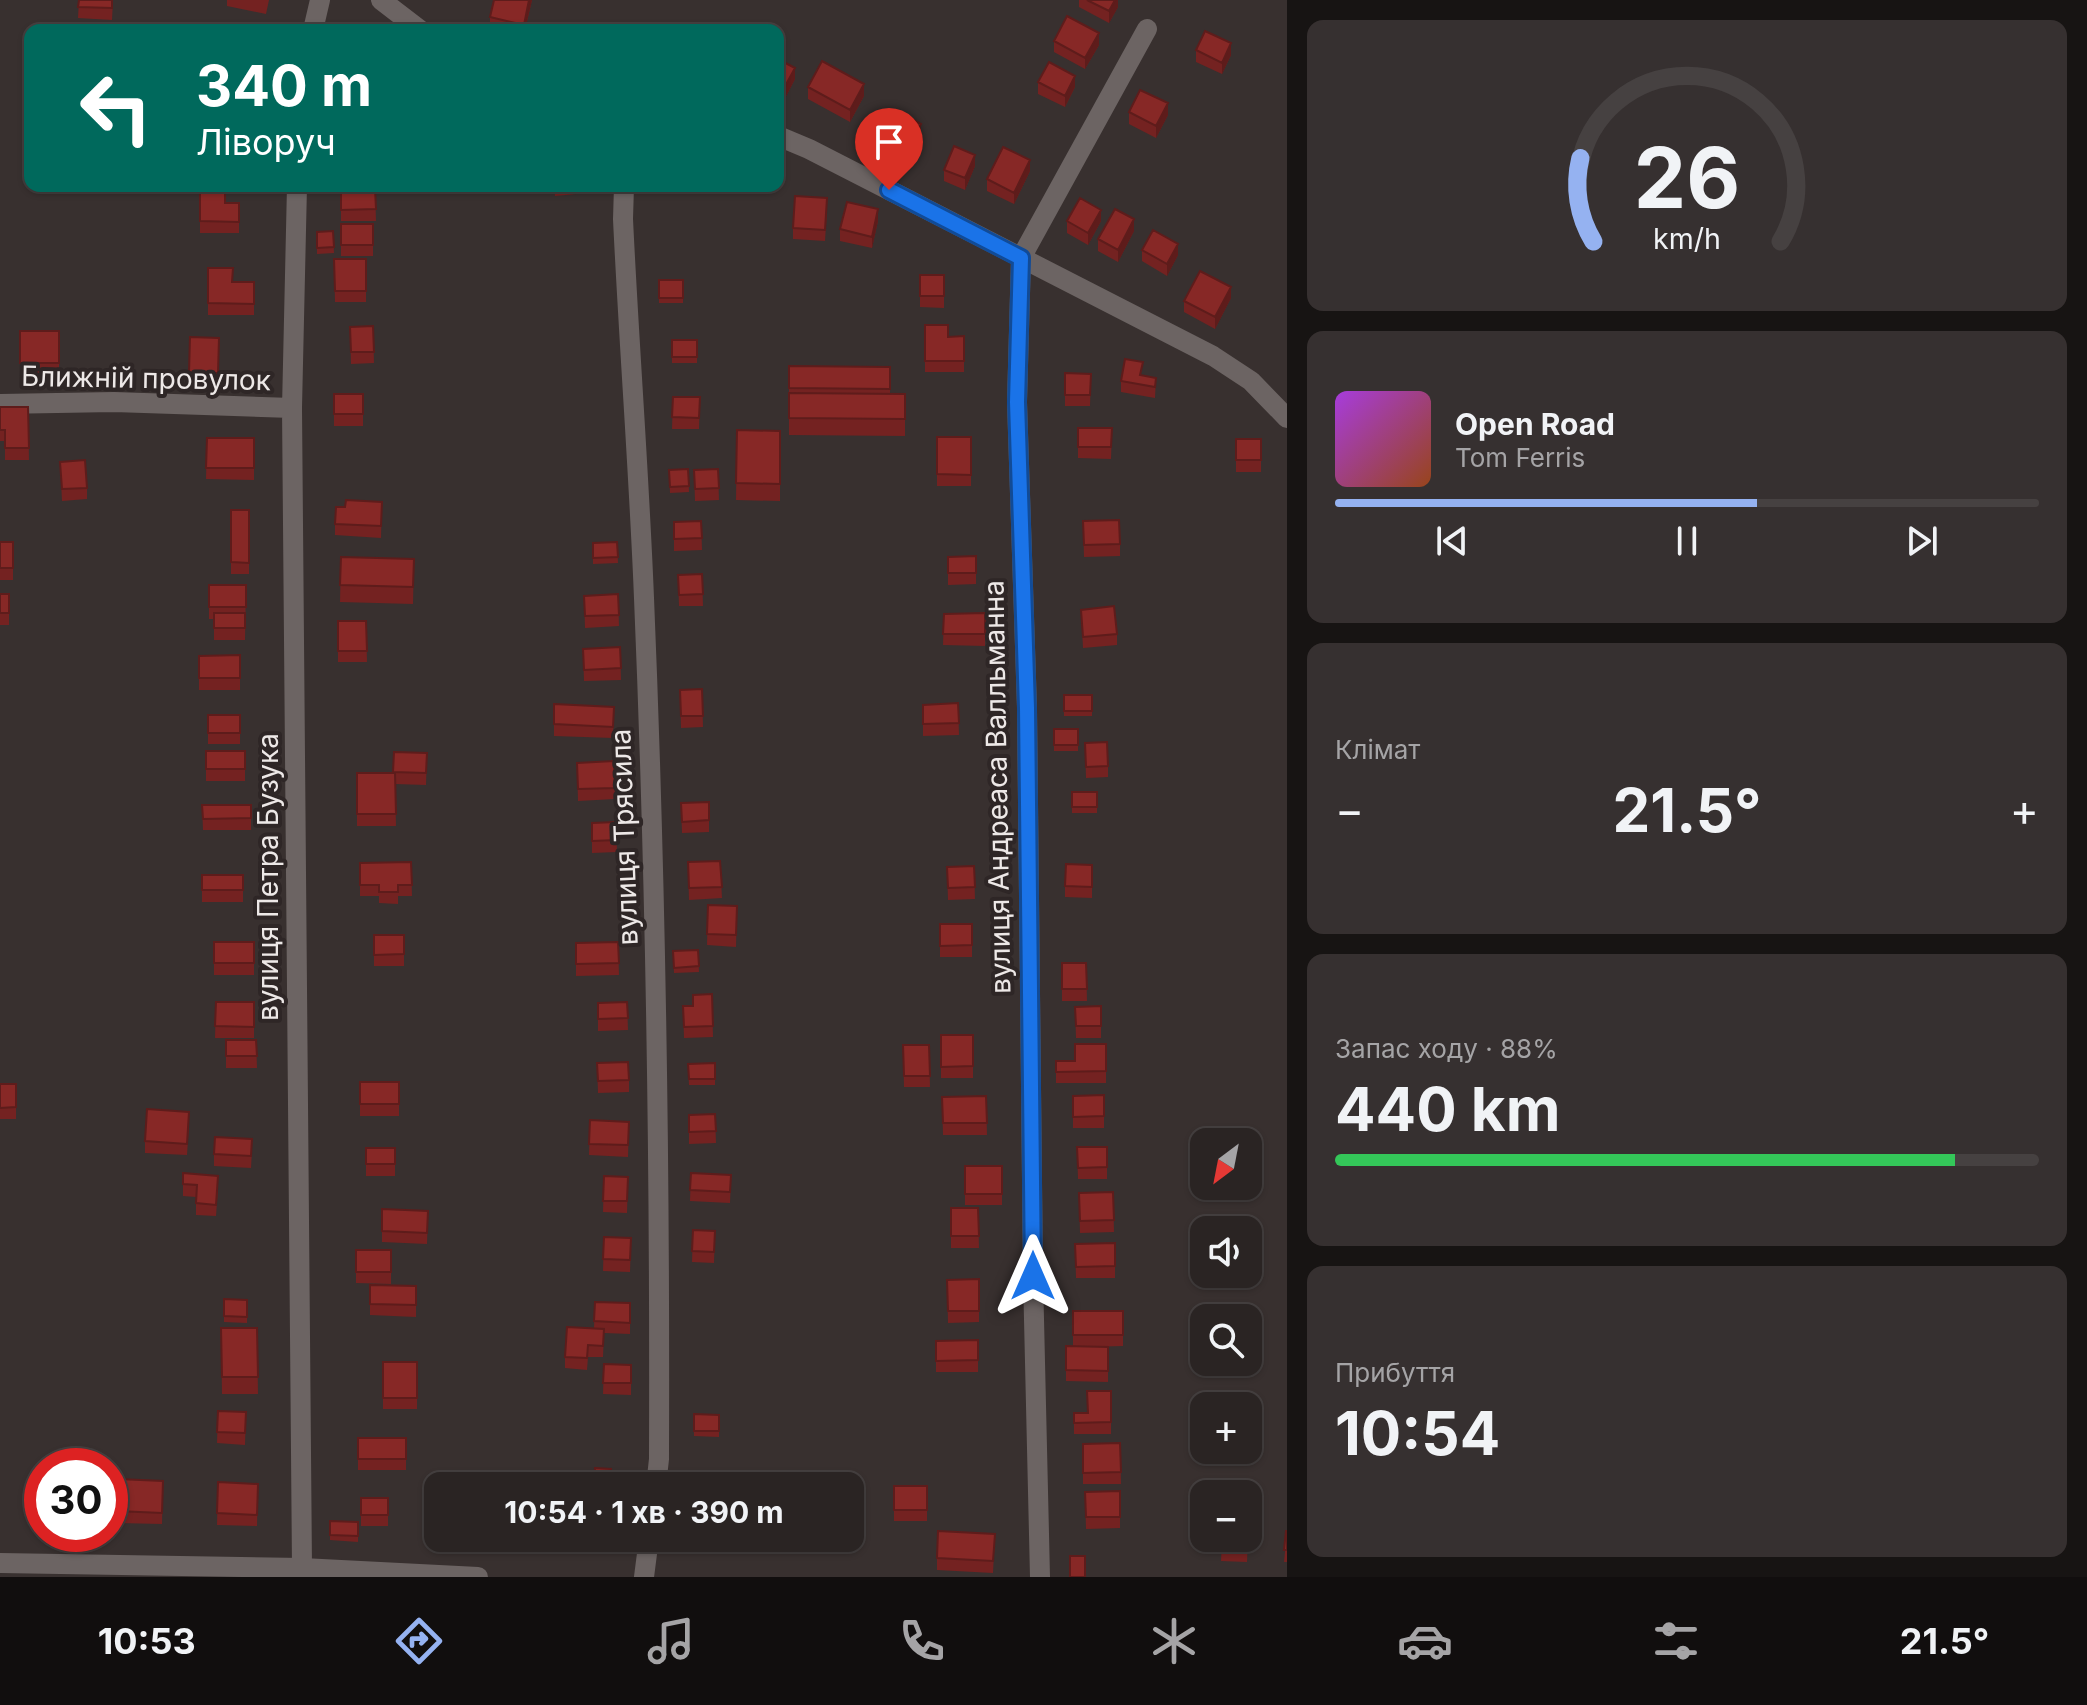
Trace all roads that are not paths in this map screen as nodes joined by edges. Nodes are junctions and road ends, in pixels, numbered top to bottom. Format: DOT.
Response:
graph roads {
  1 [pos="320,0"];
  2 [pos="381,0"];
  3 [pos="314,24"];
  4 [pos="412,24"];
  5 [pos="1147,29"];
  6 [pos="784,139"];
  7 [pos="297,192"];
  8 [pos="624,192"];
  9 [pos="1021,258"];
  10 [pos="0,404"];
  11 [pos="292,408"];
  12 [pos="1287,418"];
  13 [pos="658,1472"];
  14 [pos="647,1552"];
  15 [pos="0,1563"];
  16 [pos="302,1568"];
  17 [pos="235,1572"];
  18 [pos="478,1577"];
  19 [pos="644,1577"];
  20 [pos="1040,1577"];
  1 -- 3 [label="street"];
  2 -- 4 [label="street"];
  5 -- 9 [label="street, вулиця Андреаса Валльманна"];
  6 -- 9 [label="street"];
  7 -- 11 [label="street, вулиця Петра Бузука"];
  8 -- 13 [label="street, вулиця Трясила"];
  9 -- 12 [label="street"];
  9 -- 20 [label="street, вулиця Андреаса Валльманна"];
  10 -- 11 [label="street, Ближній провулок"];
  11 -- 16 [label="street, вулиця Петра Бузука"];
  14 -- 19 [label="street"];
  15 -- 17 [label="street"];
  16 -- 17 [label="street"];
  16 -- 18 [label="street"];
}
